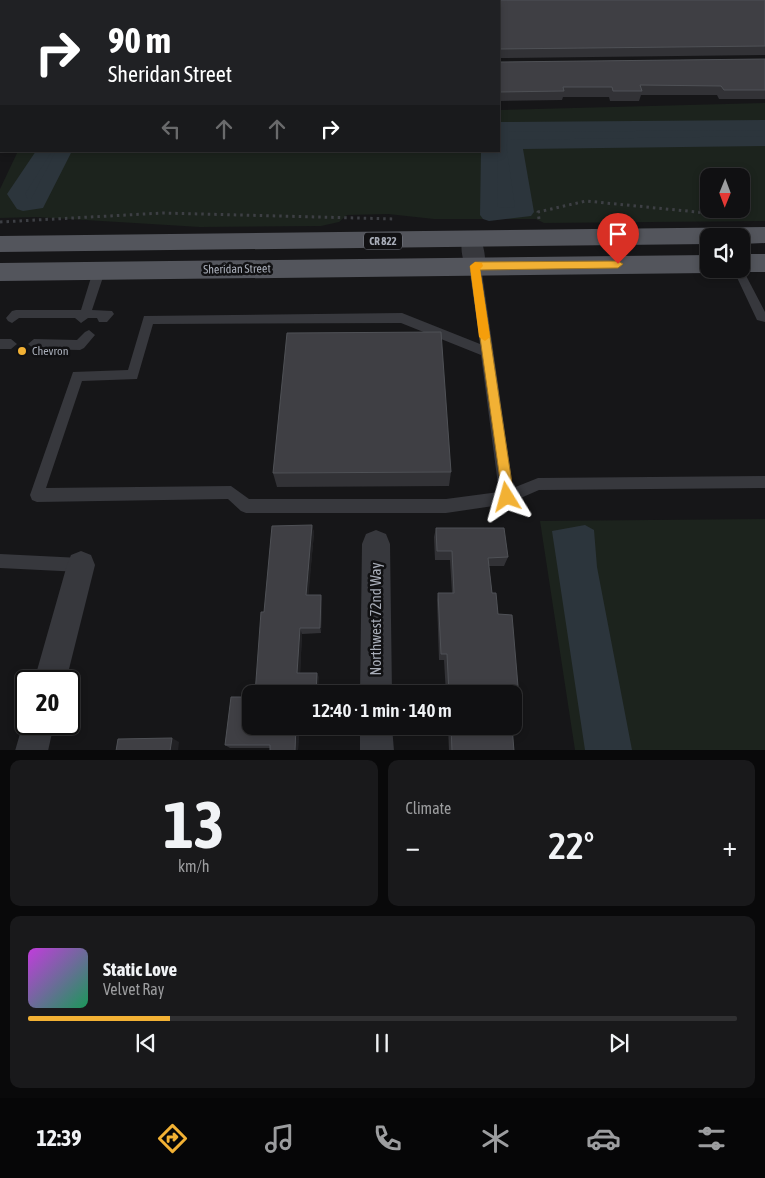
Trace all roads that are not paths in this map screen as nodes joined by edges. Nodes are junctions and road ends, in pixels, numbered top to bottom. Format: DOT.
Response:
graph roads {
  1 [pos="765,235"];
  2 [pos="471,240"];
  3 [pos="0,244"];
  4 [pos="750,263"];
  5 [pos="765,263"];
  6 [pos="700,264"];
  7 [pos="475,266"];
  8 [pos="99,271"];
  9 [pos="0,272"];
  10 [pos="743,278"];
  11 [pos="83,316"];
  12 [pos="765,317"];
  13 [pos="12,318"];
  14 [pos="103,319"];
  15 [pos="66,334"];
  16 [pos="42,335"];
  17 [pos="89,335"];
  18 [pos="56,345"];
  19 [pos="487,352"];
  20 [pos="765,482"];
  21 [pos="507,497"];
  22 [pos="376,544"];
  23 [pos="0,561"];
  24 [pos="81,565"];
  25 [pos="53,670"];
  26 [pos="376,685"];
  27 [pos="35,735"];
  28 [pos="376,735"];
  29 [pos="31,750"];
  30 [pos="376,750"];
  1 -- 2 [label="main road, CR 822"];
  2 -- 3 [label="main road, CR 822"];
  2 -- 7 [label="street"];
  4 -- 5 [label="main road"];
  6 -- 7 [label="main road, Sheridan Street / CR 822"];
  7 -- 8 [label="main road, Sheridan Street / CR 822"];
  7 -- 19 [label="lane"];
  8 -- 9 [label="main road, Sheridan Street / CR 822"];
  8 -- 11 [label="lane"];
  10 -- 12 [label="lane"];
  11 -- 13 [label="lane"];
  11 -- 14 [label="lane"];
  15 -- 18 [label="lane"];
  16 -- 18 [label="lane"];
  17 -- 18 [label="lane"];
  19 -- 21 [label="lane"];
  19 -- 21 [label="lane"];
  20 -- 21 [label="lane"];
  22 -- 26 [label="street, Northwest 72nd Way"];
  23 -- 24 [label="lane"];
  24 -- 25 [label="street"];
  27 -- 29 [label="street"];
  28 -- 30 [label="street"];
}
